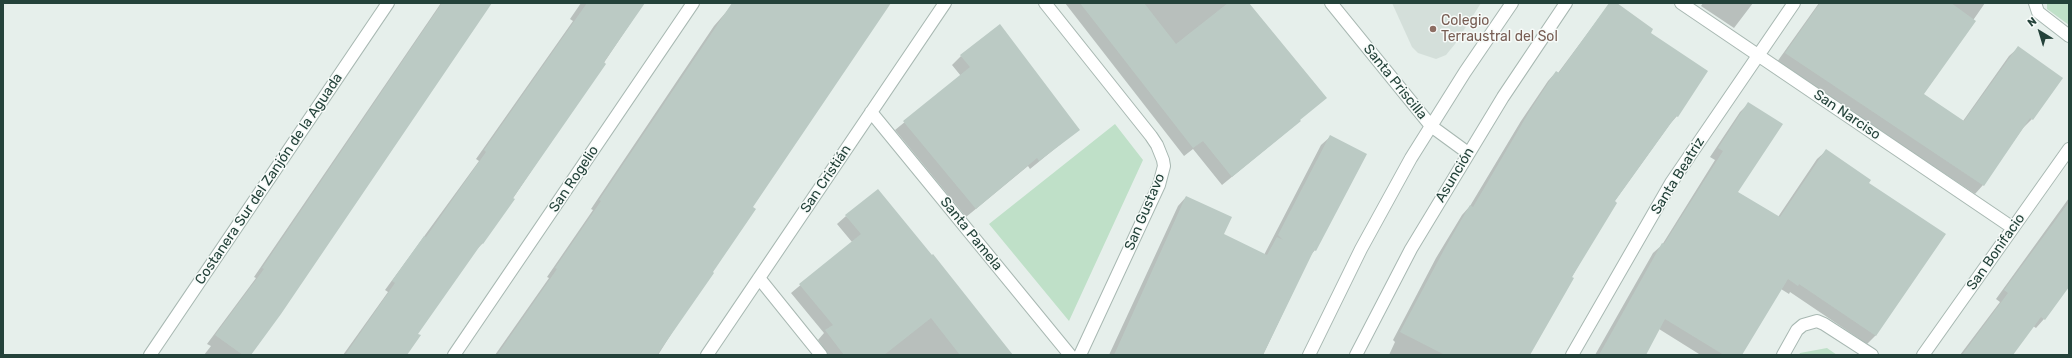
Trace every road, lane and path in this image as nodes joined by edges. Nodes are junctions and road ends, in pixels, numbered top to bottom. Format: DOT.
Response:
graph roads {
  1 [pos="388,3"];
  2 [pos="693,3"];
  3 [pos="945,3"];
  4 [pos="1045,3"];
  5 [pos="1331,3"];
  6 [pos="1512,3"];
  7 [pos="1566,3"];
  8 [pos="1681,3"];
  9 [pos="1794,3"];
  10 [pos="2035,3"];
  11 [pos="2069,36"];
  12 [pos="1758,55"];
  13 [pos="871,112"];
  14 [pos="1431,126"];
  15 [pos="2069,149"];
  16 [pos="1468,153"];
  17 [pos="2013,228"];
  18 [pos="759,278"];
  19 [pos="150,355"];
  20 [pos="454,355"];
  21 [pos="707,355"];
  22 [pos="821,355"];
  23 [pos="1070,355"];
  24 [pos="1080,355"];
  25 [pos="1309,355"];
  26 [pos="1356,355"];
  27 [pos="1572,355"];
  28 [pos="1783,355"];
  29 [pos="1872,355"];
  30 [pos="1923,355"];
  1 -- 19 [label="street, Costanera Sur del Zanjón de la Aguada"];
  2 -- 20 [label="street, San Rogelio"];
  3 -- 13 [label="street, San Cristián"];
  4 -- 24 [label="street, San Gustavo"];
  5 -- 14 [label="street, Santa Priscilla"];
  6 -- 14 [label="street"];
  7 -- 16 [label="street, Asunción"];
  8 -- 12 [label="street, San Narciso"];
  9 -- 12 [label="street, Santa Beatriz"];
  10 -- 11 [label="street"];
  12 -- 17 [label="street, San Narciso"];
  12 -- 27 [label="street, Santa Beatriz"];
  13 -- 18 [label="street, San Cristián"];
  13 -- 23 [label="street, Santa Pamela"];
  14 -- 16 [label="street, Santa Priscilla"];
  14 -- 25 [label="street"];
  15 -- 17 [label="street, San Bonifacio"];
  16 -- 26 [label="street, Asunción"];
  17 -- 30 [label="street, San Bonifacio"];
  18 -- 21 [label="street, San Cristián"];
  18 -- 22 [label="street"];
  28 -- 29 [label="street"];
}
